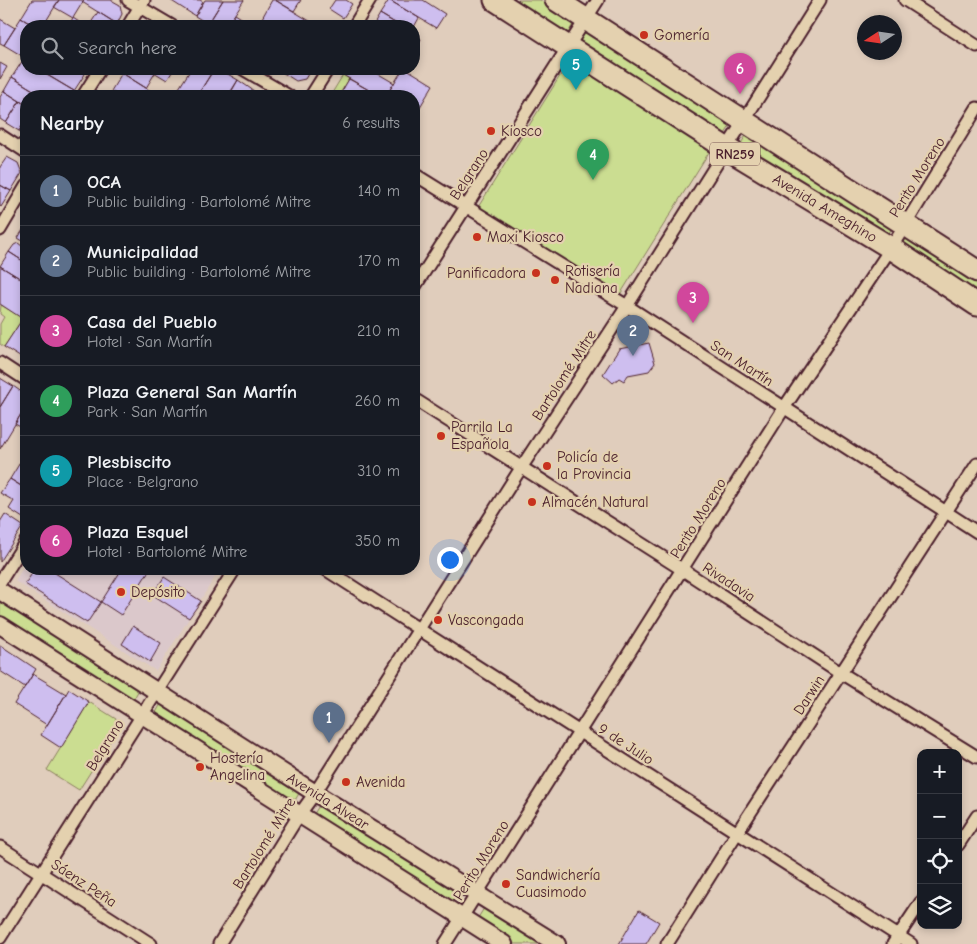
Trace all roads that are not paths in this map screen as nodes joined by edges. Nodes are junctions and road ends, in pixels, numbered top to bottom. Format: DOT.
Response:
graph roads {
  1 [pos="128,0"];
  2 [pos="370,0"];
  3 [pos="495,0"];
  4 [pos="556,0"];
  5 [pos="598,0"];
  6 [pos="820,0"];
  7 [pos="905,0"];
  8 [pos="142,4"];
  9 [pos="586,18"];
  10 [pos="132,20"];
  11 [pos="164,20"];
  12 [pos="358,20"];
  13 [pos="977,46"];
  14 [pos="568,48"];
  15 [pos="96,75"];
  16 [pos="253,75"];
  17 [pos="324,75"];
  18 [pos="87,90"];
  19 [pos="280,90"];
  20 [pos="315,90"];
  21 [pos="977,108"];
  22 [pos="744,120"];
  23 [pos="0,135"];
  24 [pos="20,148"];
  25 [pos="726,148"];
  26 [pos="420,178"];
  27 [pos="20,196"];
  28 [pos="466,206"];
  29 [pos="905,225"];
  30 [pos="0,230"];
  31 [pos="891,248"];
  32 [pos="977,271"];
  33 [pos="420,279"];
  34 [pos="977,305"];
  35 [pos="627,306"];
  36 [pos="0,363"];
  37 [pos="20,376"];
  38 [pos="420,403"];
  39 [pos="784,408"];
  40 [pos="977,464"];
  41 [pos="521,468"];
  42 [pos="946,512"];
  43 [pos="977,532"];
  44 [pos="20,550"];
  45 [pos="683,570"];
  46 [pos="231,575"];
  47 [pos="335,575"];
  48 [pos="0,582"];
  49 [pos="0,591"];
  50 [pos="0,625"];
  51 [pos="420,628"];
  52 [pos="841,673"];
  53 [pos="157,690"];
  54 [pos="142,715"];
  55 [pos="579,732"];
  56 [pos="977,757"];
  57 [pos="315,793"];
  58 [pos="299,815"];
  59 [pos="977,816"];
  60 [pos="737,833"];
  61 [pos="962,839"];
  62 [pos="0,847"];
  63 [pos="42,873"];
  64 [pos="477,894"];
  65 [pos="917,908"];
  66 [pos="462,917"];
  67 [pos="0,938"];
  68 [pos="896,940"];
  69 [pos="151,944"];
  70 [pos="219,944"];
  71 [pos="445,944"];
  72 [pos="504,944"];
  73 [pos="557,944"];
  74 [pos="667,944"];
  75 [pos="912,944"];
  1 -- 8 [label="street"];
  2 -- 12 [label="street"];
  3 -- 14 [label="highway, Avenida Ameghino / RN259"];
  4 -- 9 [label="highway, Avenida Ameghino / RN259"];
  5 -- 9 [label="street, Belgrano"];
  6 -- 22 [label="street, Bartolomé Mitre"];
  7 -- 13 [label="street"];
  8 -- 10 [label="street"];
  8 -- 11 [label="street"];
  9 -- 14 [label="street, Belgrano"];
  9 -- 22 [label="highway, Avenida Ameghino / RN259"];
  14 -- 25 [label="highway, Avenida Ameghino / RN259"];
  14 -- 28 [label="street, Belgrano"];
  15 -- 18 [label="street"];
  16 -- 19 [label="street"];
  17 -- 20 [label="street"];
  21 -- 29 [label="street, Perito Moreno"];
  22 -- 25 [label="street, Bartolomé Mitre"];
  22 -- 29 [label="highway, Avenida Ameghino / RN259"];
  23 -- 24 [label="street"];
  25 -- 31 [label="highway, Avenida Ameghino / RN259"];
  25 -- 35 [label="street, Bartolomé Mitre"];
  26 -- 28 [label="street, San Martín"];
  27 -- 30 [label="street"];
  28 -- 33 [label="street, Belgrano"];
  28 -- 35 [label="street, San Martín"];
  29 -- 31 [label="street, Perito Moreno"];
  29 -- 32 [label="highway, Avenida Ameghino / RN259"];
  31 -- 34 [label="highway, Avenida Ameghino / RN259"];
  31 -- 39 [label="street, Perito Moreno"];
  35 -- 39 [label="street, San Martín"];
  35 -- 41 [label="street, Bartolomé Mitre"];
  36 -- 37 [label="street"];
  38 -- 41 [label="street, Rivadavia"];
  39 -- 42 [label="street, San Martín"];
  39 -- 45 [label="street, Perito Moreno"];
  40 -- 42 [label="street, Darwin"];
  41 -- 45 [label="street, Rivadavia"];
  41 -- 51 [label="street, Bartolomé Mitre"];
  42 -- 43 [label="street, San Martín"];
  42 -- 52 [label="street, Darwin"];
  44 -- 48 [label="street"];
  45 -- 52 [label="street, Rivadavia"];
  45 -- 55 [label="street, Perito Moreno"];
  46 -- 53 [label="street, Belgrano"];
  47 -- 51 [label="street, 9 de Julio"];
  49 -- 53 [label="main road, Avenida Alvear"];
  50 -- 54 [label="main road, Avenida Alvear"];
  51 -- 55 [label="street, 9 de Julio"];
  51 -- 57 [label="street, Bartolomé Mitre"];
  52 -- 56 [label="street, Rivadavia"];
  52 -- 60 [label="street, Darwin"];
  53 -- 54 [label="street, Belgrano"];
  53 -- 57 [label="main road, Avenida Alvear"];
  54 -- 58 [label="main road, Avenida Alvear"];
  54 -- 63 [label="street, Belgrano"];
  55 -- 60 [label="street, 9 de Julio"];
  55 -- 64 [label="street, Perito Moreno"];
  57 -- 58 [label="street, Bartolomé Mitre"];
  57 -- 64 [label="main road, Avenida Alvear"];
  58 -- 66 [label="main road, Avenida Alvear"];
  58 -- 70 [label="street, Bartolomé Mitre"];
  59 -- 61 [label="street"];
  60 -- 68 [label="street, 9 de Julio"];
  60 -- 74 [label="street, Darwin"];
  62 -- 63 [label="street, Sáenz Peña"];
  63 -- 67 [label="street, Belgrano"];
  63 -- 69 [label="street, Sáenz Peña"];
  64 -- 66 [label="street, Perito Moreno"];
  64 -- 73 [label="main road, Avenida Alvear"];
  65 -- 68 [label="street"];
  66 -- 71 [label="street, Perito Moreno"];
  66 -- 72 [label="main road, Avenida Alvear"];
  68 -- 75 [label="street, 9 de Julio"];
}
